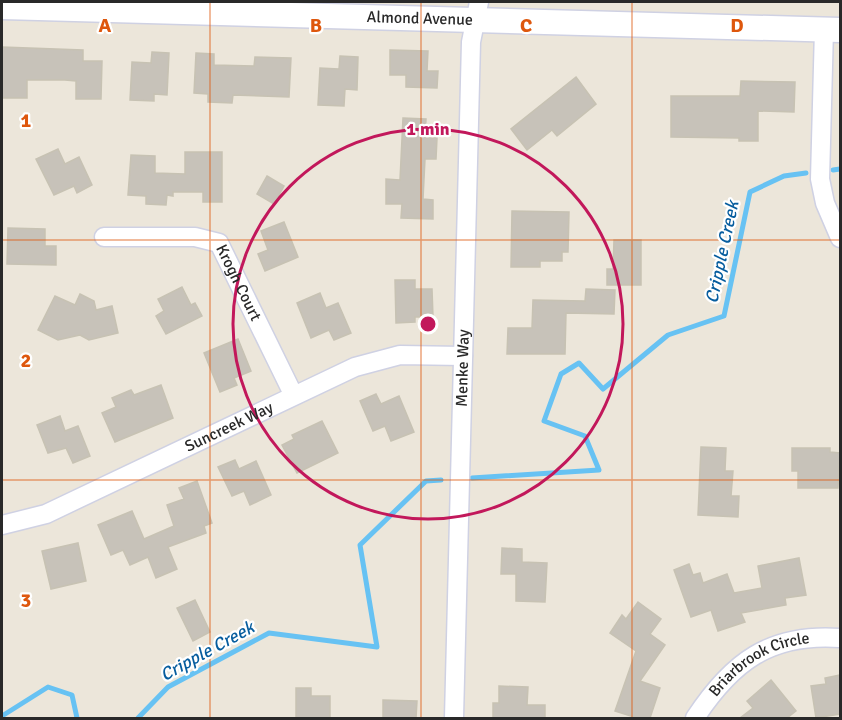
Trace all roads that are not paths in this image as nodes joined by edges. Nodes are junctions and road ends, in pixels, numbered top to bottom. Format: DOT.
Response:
graph roads {
  1 [pos="90,6"];
  2 [pos="2,7"];
  3 [pos="477,10"];
  4 [pos="832,30"];
  5 [pos="104,237"];
  6 [pos="840,238"];
  7 [pos="463,357"];
  8 [pos="293,394"];
  9 [pos="2,525"];
  10 [pos="840,638"];
  11 [pos="454,718"];
  12 [pos="695,718"];
  1 -- 2 [label="street, Almond Avenue"];
  1 -- 3 [label="street, Almond Avenue"];
  3 -- 4 [label="street, Almond Avenue"];
  3 -- 7 [label="street, Menke Way"];
  4 -- 6 [label="street"];
  5 -- 8 [label="street, Krogh Court"];
  7 -- 8 [label="street, Suncreek Way"];
  7 -- 11 [label="street, Menke Way"];
  8 -- 9 [label="street, Suncreek Way"];
  10 -- 12 [label="street, Briarbrook Circle"];
}
